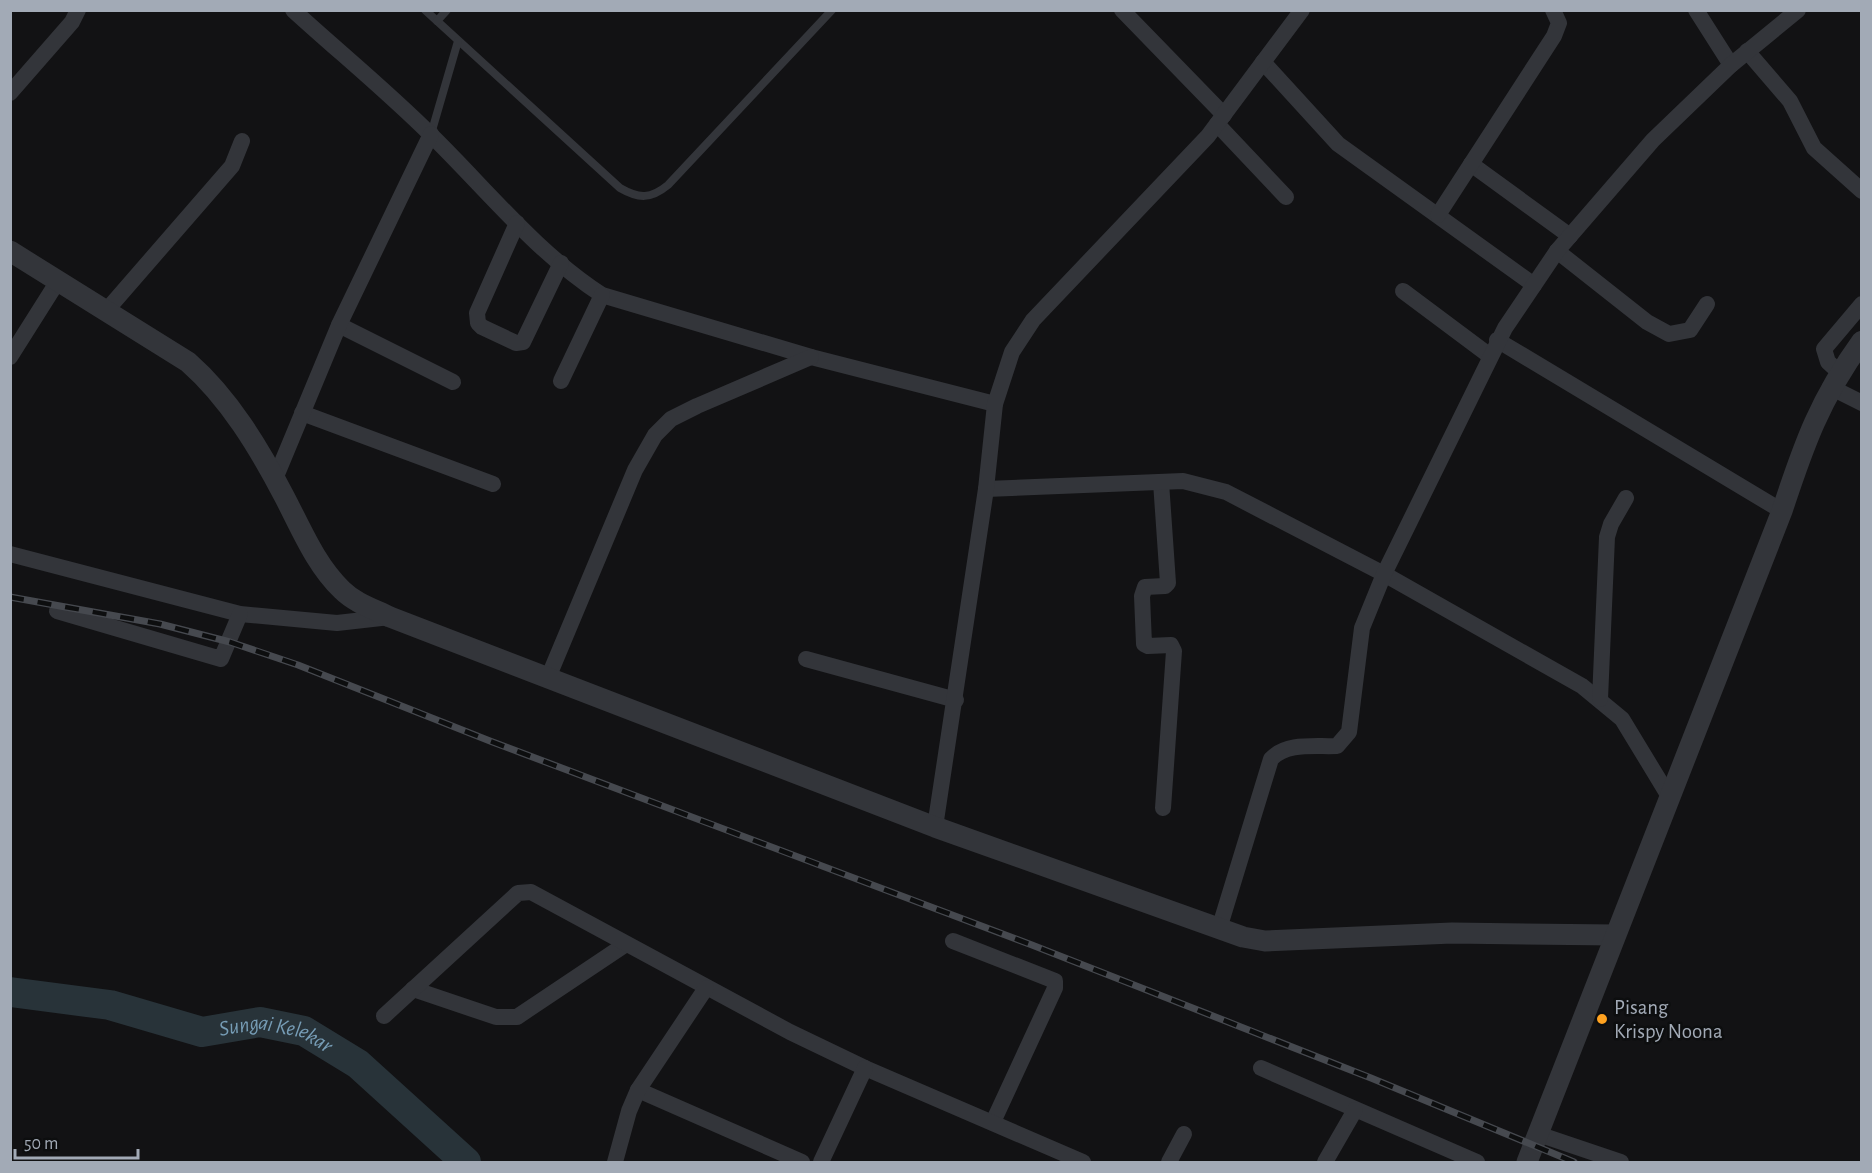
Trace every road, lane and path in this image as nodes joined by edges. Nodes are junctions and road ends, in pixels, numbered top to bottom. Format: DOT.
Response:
graph roads {
  1 [pos="78,10"];
  2 [pos="292,10"];
  3 [pos="425,10"];
  4 [pos="447,10"];
  5 [pos="832,10"];
  6 [pos="1122,10"];
  7 [pos="1302,10"];
  8 [pos="1552,10"];
  9 [pos="1696,10"];
  10 [pos="1798,10"];
  11 [pos="437,21"];
  12 [pos="458,41"];
  13 [pos="1747,51"];
  14 [pos="1263,62"];
  15 [pos="1731,65"];
  16 [pos="10,93"];
  17 [pos="1220,119"];
  18 [pos="431,134"];
  19 [pos="242,141"];
  20 [pos="1471,164"];
  21 [pos="1862,191"];
  22 [pos="1286,197"];
  23 [pos="1438,215"];
  24 [pos="517,223"];
  25 [pos="1570,236"];
  26 [pos="10,251"];
  27 [pos="1557,251"];
  28 [pos="561,263"];
  29 [pos="58,281"];
  30 [pos="1534,285"];
  31 [pos="1403,291"];
  32 [pos="602,295"];
  33 [pos="1707,304"];
  34 [pos="1862,304"];
  35 [pos="106,311"];
  36 [pos="339,325"];
  37 [pos="1497,340"];
  38 [pos="1862,341"];
  39 [pos="1490,356"];
  40 [pos="10,357"];
  41 [pos="811,357"];
  42 [pos="1835,380"];
  43 [pos="561,381"];
  44 [pos="453,382"];
  45 [pos="1862,403"];
  46 [pos="995,404"];
  47 [pos="302,413"];
  48 [pos="275,479"];
  49 [pos="1161,482"];
  50 [pos="493,484"];
  51 [pos="986,489"];
  52 [pos="1626,498"];
  53 [pos="1782,511"];
  54 [pos="10,554"];
  55 [pos="1384,574"];
  56 [pos="57,611"];
  57 [pos="240,614"];
  58 [pos="390,617"];
  59 [pos="806,659"];
  60 [pos="548,678"];
  61 [pos="1600,699"];
  62 [pos="956,700"];
  63 [pos="1670,798"];
  64 [pos="1163,808"];
  65 [pos="935,827"];
  66 [pos="1219,929"];
  67 [pos="1615,935"];
  68 [pos="953,941"];
  69 [pos="626,944"];
  70 [pos="706,988"];
  71 [pos="413,989"];
  72 [pos="384,1016"];
  73 [pos="865,1068"];
  74 [pos="1261,1068"];
  75 [pos="638,1090"];
  76 [pos="1355,1110"];
  77 [pos="993,1122"];
  78 [pos="1184,1134"];
  79 [pos="1538,1134"];
  80 [pos="1333,1160"];
  81 [pos="615,1162"];
  82 [pos="802,1162"];
  83 [pos="821,1162"];
  84 [pos="1083,1162"];
  85 [pos="1168,1162"];
  86 [pos="1477,1162"];
  87 [pos="1527,1162"];
  88 [pos="1621,1162"];
  1 -- 16 [label="street"];
  2 -- 18 [label="street"];
  3 -- 11 [label="lane"];
  4 -- 11 [label="lane"];
  5 -- 12 [label="lane"];
  6 -- 17 [label="street"];
  7 -- 14 [label="street"];
  8 -- 20 [label="street"];
  9 -- 15 [label="street"];
  10 -- 13 [label="street"];
  11 -- 12 [label="lane"];
  12 -- 18 [label="lane"];
  13 -- 15 [label="street"];
  13 -- 21 [label="street"];
  14 -- 17 [label="street"];
  14 -- 23 [label="street"];
  15 -- 25 [label="street"];
  17 -- 22 [label="street"];
  17 -- 46 [label="street"];
  18 -- 24 [label="street"];
  18 -- 36 [label="street"];
  19 -- 35 [label="street"];
  20 -- 23 [label="street"];
  20 -- 25 [label="street"];
  23 -- 30 [label="street"];
  24 -- 28 [label="street"];
  24 -- 28 [label="street"];
  25 -- 27 [label="street"];
  26 -- 29 [label="street"];
  27 -- 30 [label="street"];
  27 -- 33 [label="street"];
  28 -- 32 [label="street"];
  29 -- 35 [label="street"];
  29 -- 40 [label="street"];
  30 -- 37 [label="street"];
  31 -- 39 [label="street"];
  32 -- 41 [label="street"];
  32 -- 43 [label="street"];
  34 -- 42 [label="street"];
  35 -- 48 [label="street"];
  36 -- 44 [label="street"];
  36 -- 47 [label="street"];
  37 -- 39 [label="street"];
  37 -- 53 [label="street"];
  38 -- 42 [label="street"];
  39 -- 55 [label="street"];
  41 -- 46 [label="street"];
  41 -- 60 [label="street"];
  42 -- 45 [label="street"];
  42 -- 53 [label="street"];
  46 -- 51 [label="street"];
  47 -- 48 [label="street"];
  47 -- 50 [label="street"];
  48 -- 58 [label="street"];
  49 -- 51 [label="street"];
  49 -- 55 [label="street"];
  49 -- 64 [label="street"];
  51 -- 62 [label="street"];
  52 -- 61 [label="street"];
  53 -- 63 [label="street"];
  54 -- 57 [label="street"];
  55 -- 61 [label="street"];
  55 -- 66 [label="street"];
  56 -- 57 [label="street"];
  57 -- 58 [label="street"];
  58 -- 60 [label="street"];
  59 -- 62 [label="street"];
  60 -- 65 [label="street"];
  61 -- 63 [label="street"];
  62 -- 65 [label="street"];
  63 -- 67 [label="street"];
  65 -- 66 [label="street"];
  66 -- 67 [label="street"];
  67 -- 79 [label="street"];
  68 -- 77 [label="street"];
  69 -- 70 [label="street"];
  69 -- 71 [label="street"];
  69 -- 71 [label="street"];
  70 -- 73 [label="street"];
  70 -- 75 [label="street"];
  71 -- 72 [label="street"];
  73 -- 77 [label="street"];
  73 -- 83 [label="street"];
  74 -- 76 [label="street"];
  75 -- 81 [label="street"];
  75 -- 82 [label="street"];
  76 -- 80 [label="street"];
  76 -- 86 [label="street"];
  77 -- 84 [label="street"];
  78 -- 85 [label="street"];
  79 -- 87 [label="street"];
  79 -- 88 [label="street"];
}
